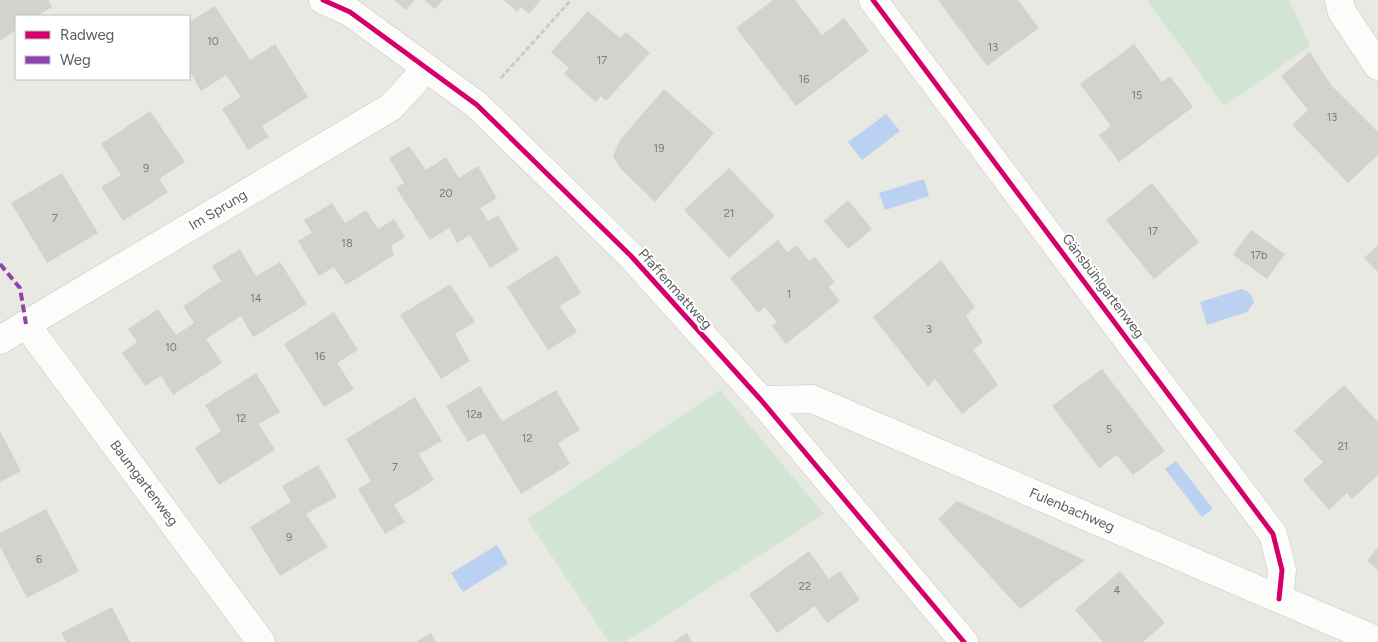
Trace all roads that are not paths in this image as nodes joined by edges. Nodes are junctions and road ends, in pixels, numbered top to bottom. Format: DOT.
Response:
graph roads {
  1 [pos="323,0"];
  2 [pos="873,0"];
  3 [pos="1339,0"];
  4 [pos="1378,66"];
  5 [pos="426,68"];
  6 [pos="26,324"];
  7 [pos="0,340"];
  8 [pos="761,400"];
  9 [pos="1280,599"];
  10 [pos="1378,641"];
  11 [pos="261,642"];
  12 [pos="964,642"];
  1 -- 5 [label="street, Pfaffenmattweg"];
  2 -- 9 [label="street, Gänsbühlgartenweg"];
  3 -- 4 [label="street"];
  5 -- 6 [label="street, Im Sprung"];
  5 -- 8 [label="street, Pfaffenmattweg"];
  6 -- 7 [label="street, Im Sprung"];
  6 -- 11 [label="street, Baumgartenweg"];
  8 -- 9 [label="street, Fulenbachweg"];
  8 -- 12 [label="street, Pfaffenmattweg"];
  9 -- 10 [label="street, Fulenbachweg"];
}
